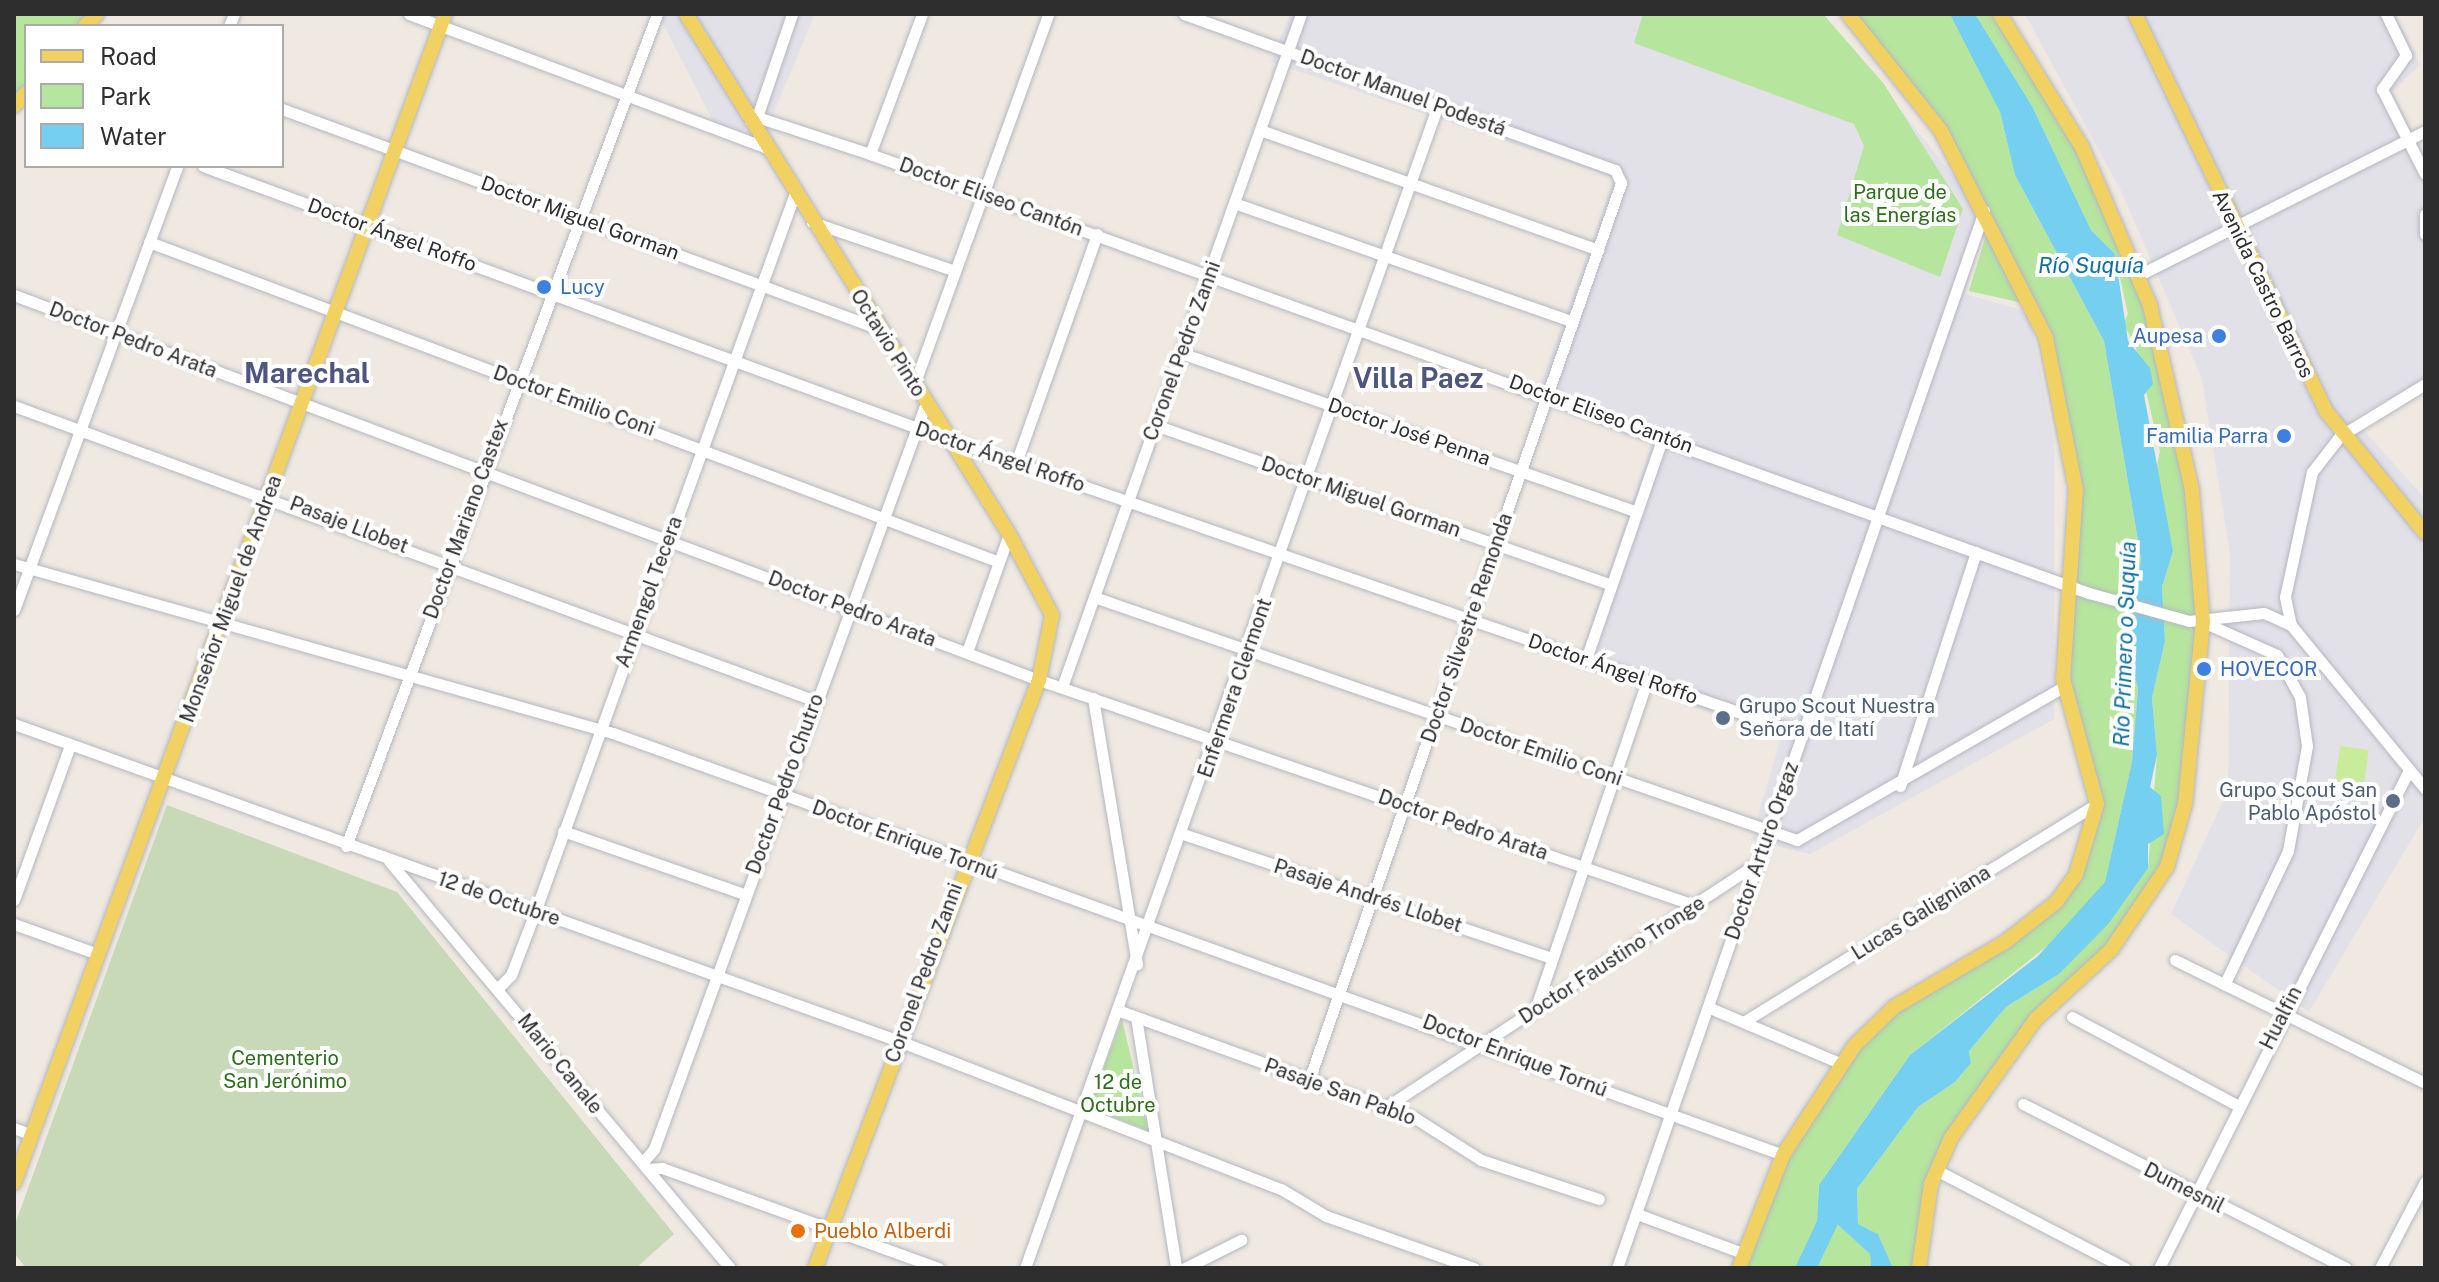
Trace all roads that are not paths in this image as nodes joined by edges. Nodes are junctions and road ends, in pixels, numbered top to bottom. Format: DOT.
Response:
graph roads {
  1 [pos="409,14"];
  2 [pos="657,14"];
  3 [pos="686,14"];
  4 [pos="792,14"];
  5 [pos="922,14"];
  6 [pos="1048,14"];
  7 [pos="1184,14"];
  8 [pos="1301,14"];
  9 [pos="1848,14"];
  10 [pos="2000,14"];
  11 [pos="2135,14"];
  12 [pos="2386,14"];
  13 [pos="443,20"];
  14 [pos="1288,51"];
  15 [pos="625,94"];
  16 [pos="1438,105"];
  17 [pos="284,110"];
  18 [pos="753,119"];
  19 [pos="1260,130"];
  20 [pos="2425,131"];
  21 [pos="2407,140"];
  22 [pos="767,148"];
  23 [pos="395,150"];
  24 [pos="870,154"];
  25 [pos="176,168"];
  26 [pos="208,168"];
  27 [pos="2425,174"];
  28 [pos="1620,176"];
  29 [pos="1411,183"];
  30 [pos="795,193"];
  31 [pos="983,194"];
  32 [pos="1234,203"];
  33 [pos="1985,207"];
  34 [pos="2425,214"];
  35 [pos="576,217"];
  36 [pos="812,222"];
  37 [pos="367,226"];
  38 [pos="2237,230"];
  39 [pos="1097,234"];
  40 [pos="2425,234"];
  41 [pos="149,242"];
  42 [pos="1598,250"];
  43 [pos="1386,257"];
  44 [pos="955,271"];
  45 [pos="1209,274"];
  46 [pos="2139,275"];
  47 [pos="759,284"];
  48 [pos="549,292"];
  49 [pos="14,295"];
  50 [pos="335,312"];
  51 [pos="1573,322"];
  52 [pos="877,328"];
  53 [pos="1360,328"];
  54 [pos="116,335"];
  55 [pos="1181,353"];
  56 [pos="732,360"];
  57 [pos="517,379"];
  58 [pos="2425,384"];
  59 [pos="914,385"];
  60 [pos="1548,395"];
  61 [pos="302,403"];
  62 [pos="926,403"];
  63 [pos="14,406"];
  64 [pos="1333,406"];
  65 [pos="1155,425"];
  66 [pos="917,428"];
  67 [pos="82,431"];
  68 [pos="2340,436"];
  69 [pos="1663,437"];
  70 [pos="950,440"];
  71 [pos="701,448"];
  72 [pos="1016,463"];
  73 [pos="483,471"];
  74 [pos="1521,471"];
  75 [pos="1308,479"];
  76 [pos="268,495"];
  77 [pos="1128,502"];
  78 [pos="1637,512"];
  79 [pos="1878,516"];
  80 [pos="884,517"];
  81 [pos="2425,533"];
  82 [pos="1009,534"];
  83 [pos="668,540"];
  84 [pos="1496,544"];
  85 [pos="1976,552"];
  86 [pos="1281,554"];
  87 [pos="999,562"];
  88 [pos="449,563"];
  89 [pos="14,564"];
  90 [pos="30,569"];
  91 [pos="1611,585"];
  92 [pos="2071,587"];
  93 [pos="1094,597"];
  94 [pos="850,609"];
  95 [pos="14,610"];
  96 [pos="1470,619"];
  97 [pos="2196,621"];
  98 [pos="2291,625"];
  99 [pos="221,627"];
  100 [pos="634,632"];
  101 [pos="1248,650"];
  102 [pos="967,652"];
  103 [pos="1586,659"];
  104 [pos="408,679"];
  105 [pos="1039,680"];
  106 [pos="1647,681"];
  107 [pos="2065,686"];
  108 [pos="1062,687"];
  109 [pos="1093,698"];
  110 [pos="816,701"];
  111 [pos="1436,716"];
  112 [pos="14,724"];
  113 [pos="599,731"];
  114 [pos="1802,734"];
  115 [pos="1216,741"];
  116 [pos="70,745"];
  117 [pos="2409,770"];
  118 [pos="1614,777"];
  119 [pos="165,782"];
  120 [pos="1900,786"];
  121 [pos="2425,789"];
  122 [pos="781,795"];
  123 [pos="2097,804"];
  124 [pos="1405,805"];
  125 [pos="563,831"];
  126 [pos="1768,831"];
  127 [pos="1183,834"];
  128 [pos="346,846"];
  129 [pos="389,861"];
  130 [pos="965,861"];
  131 [pos="1757,864"];
  132 [pos="1583,867"];
  133 [pos="744,894"];
  134 [pos="1373,898"];
  135 [pos="14,900"];
  136 [pos="1697,906"];
  137 [pos="535,912"];
  138 [pos="1126,921"];
  139 [pos="14,924"];
  140 [pos="1149,930"];
  141 [pos="98,954"];
  142 [pos="1552,958"];
  143 [pos="2175,960"];
  144 [pos="1137,965"];
  145 [pos="715,974"];
  146 [pos="2224,985"];
  147 [pos="498,988"];
  148 [pos="1340,993"];
  149 [pos="1536,1008"];
  150 [pos="1710,1008"];
  151 [pos="1120,1011"];
  152 [pos="2282,1015"];
  153 [pos="1136,1017"];
  154 [pos="2072,1017"];
  155 [pos="1745,1021"];
  156 [pos="899,1041"];
  157 [pos="1483,1043"];
  158 [pos="1842,1064"];
  159 [pos="1309,1080"];
  160 [pos="2425,1083"];
  161 [pos="2023,1104"];
  162 [pos="2237,1105"];
  163 [pos="1386,1107"];
  164 [pos="1083,1110"];
  165 [pos="1673,1115"];
  166 [pos="14,1128"];
  167 [pos="32,1135"];
  168 [pos="1155,1140"];
  169 [pos="1783,1155"];
  170 [pos="644,1166"];
  171 [pos="1936,1170"];
  172 [pos="2425,1182"];
  173 [pos="14,1183"];
  174 [pos="2194,1194"];
  175 [pos="1599,1199"];
  176 [pos="1637,1214"];
  177 [pos="830,1228"];
  178 [pos="1241,1240"];
  179 [pos="1742,1261"];
  180 [pos="730,1268"];
  181 [pos="815,1268"];
  182 [pos="939,1268"];
  183 [pos="1025,1268"];
  184 [pos="1176,1268"];
  185 [pos="1185,1268"];
  186 [pos="1474,1268"];
  187 [pos="1617,1268"];
  188 [pos="1919,1268"];
  189 [pos="2125,1268"];
  190 [pos="2159,1268"];
  191 [pos="2346,1268"];
  192 [pos="2380,1268"];
  1 -- 13 [label="street"];
  2 -- 15 [label="street, Doctor Mariano Castex"];
  3 -- 18 [label="main road, Octavio Pinto"];
  4 -- 18 [label="street"];
  5 -- 24 [label="street"];
  6 -- 31 [label="street"];
  7 -- 14 [label="street, Doctor Manuel Podestá"];
  8 -- 14 [label="street, Coronel Pedro Zanni"];
  9 -- 33 [label="main road"];
  10 -- 46 [label="main road"];
  11 -- 38 [label="main road, Avenida Castro Barros"];
  12 -- 21 [label="street"];
  13 -- 15 [label="street"];
  13 -- 23 [label="main road, Monseñor Miguel de Andrea"];
  14 -- 16 [label="street, Doctor Manuel Podestá"];
  14 -- 19 [label="street, Coronel Pedro Zanni"];
  15 -- 22 [label="street"];
  15 -- 35 [label="street, Doctor Mariano Castex"];
  16 -- 28 [label="street, Doctor Manuel Podestá"];
  16 -- 29 [label="street, Enfermera Clermont"];
  17 -- 23 [label="street, Doctor Miguel Gorman"];
  18 -- 22 [label="main road, Octavio Pinto"];
  18 -- 24 [label="street, Doctor Eliseo Cantón"];
  19 -- 29 [label="street"];
  19 -- 32 [label="street, Coronel Pedro Zanni"];
  20 -- 21 [label="street"];
  21 -- 27 [label="street"];
  21 -- 38 [label="street"];
  22 -- 30 [label="main road, Octavio Pinto"];
  23 -- 35 [label="street, Doctor Miguel Gorman"];
  23 -- 37 [label="main road, Monseñor Miguel de Andrea"];
  24 -- 31 [label="street, Doctor Eliseo Cantón"];
  25 -- 41 [label="street"];
  26 -- 37 [label="street, Doctor Ángel Roffo"];
  28 -- 42 [label="street, Doctor Silvestre Remonda"];
  29 -- 42 [label="street"];
  29 -- 43 [label="street, Enfermera Clermont"];
  30 -- 36 [label="main road, Octavio Pinto"];
  30 -- 47 [label="street, Armengol Tecera"];
  31 -- 39 [label="street, Doctor Eliseo Cantón"];
  31 -- 44 [label="street"];
  32 -- 43 [label="street"];
  32 -- 45 [label="street, Coronel Pedro Zanni"];
  33 -- 79 [label="street, Doctor Arturo Orgaz"];
  33 -- 92 [label="main road"];
  34 -- 40 [label="street"];
  35 -- 47 [label="street, Doctor Miguel Gorman"];
  35 -- 48 [label="street, Doctor Mariano Castex"];
  36 -- 44 [label="street"];
  36 -- 52 [label="main road, Octavio Pinto"];
  37 -- 48 [label="street, Doctor Ángel Roffo"];
  37 -- 50 [label="main road, Monseñor Miguel de Andrea"];
  38 -- 46 [label="street"];
  38 -- 68 [label="main road, Avenida Castro Barros"];
  39 -- 45 [label="street, Doctor Eliseo Cantón"];
  39 -- 72 [label="street"];
  41 -- 50 [label="street, Doctor Emilio Coni"];
  41 -- 54 [label="street"];
  42 -- 51 [label="street, Doctor Silvestre Remonda"];
  43 -- 51 [label="street"];
  43 -- 53 [label="street, Enfermera Clermont"];
  44 -- 59 [label="street"];
  45 -- 53 [label="street, Doctor Eliseo Cantón"];
  45 -- 55 [label="street, Coronel Pedro Zanni"];
  46 -- 97 [label="main road"];
  47 -- 52 [label="street, Doctor Miguel Gorman"];
  47 -- 56 [label="street, Armengol Tecera"];
  48 -- 56 [label="street, Doctor Ángel Roffo"];
  48 -- 57 [label="street, Doctor Mariano Castex"];
  49 -- 54 [label="street, Doctor Pedro Arata"];
  50 -- 57 [label="street, Doctor Emilio Coni"];
  50 -- 61 [label="main road, Monseñor Miguel de Andrea"];
  51 -- 60 [label="street, Doctor Silvestre Remonda"];
  52 -- 59 [label="main road, Octavio Pinto"];
  53 -- 60 [label="street, Doctor Eliseo Cantón"];
  53 -- 64 [label="street, Enfermera Clermont"];
  54 -- 61 [label="street, Doctor Pedro Arata"];
  54 -- 67 [label="street"];
  55 -- 64 [label="street, Doctor José Penna"];
  55 -- 65 [label="street, Coronel Pedro Zanni"];
  56 -- 66 [label="street, Doctor Ángel Roffo"];
  56 -- 71 [label="street, Armengol Tecera"];
  57 -- 71 [label="street, Doctor Emilio Coni"];
  57 -- 73 [label="street, Doctor Mariano Castex"];
  58 -- 68 [label="street"];
  59 -- 62 [label="main road, Octavio Pinto"];
  60 -- 69 [label="street, Doctor Eliseo Cantón"];
  60 -- 74 [label="street, Doctor Silvestre Remonda"];
  61 -- 73 [label="street, Doctor Pedro Arata"];
  61 -- 76 [label="main road, Monseñor Miguel de Andrea"];
  62 -- 66 [label="street, Doctor Pedro Chutro"];
  62 -- 70 [label="main road, Octavio Pinto"];
  63 -- 67 [label="street, Pasaje Llobet"];
  64 -- 74 [label="street, Doctor José Penna"];
  64 -- 75 [label="street, Enfermera Clermont"];
  65 -- 75 [label="street, Doctor Miguel Gorman"];
  65 -- 77 [label="street, Coronel Pedro Zanni"];
  66 -- 70 [label="street, Doctor Ángel Roffo"];
  66 -- 80 [label="street, Doctor Pedro Chutro"];
  67 -- 76 [label="street, Pasaje Llobet"];
  67 -- 90 [label="street"];
  68 -- 81 [label="main road, Avenida Castro Barros"];
  68 -- 98 [label="street"];
  69 -- 78 [label="street"];
  69 -- 79 [label="street, Doctor Eliseo Cantón"];
  70 -- 72 [label="street, Doctor Ángel Roffo"];
  70 -- 82 [label="main road, Octavio Pinto"];
  71 -- 80 [label="street, Doctor Emilio Coni"];
  71 -- 83 [label="street, Armengol Tecera"];
  72 -- 77 [label="street, Doctor Ángel Roffo"];
  73 -- 83 [label="street, Doctor Pedro Arata"];
  73 -- 88 [label="street, Doctor Mariano Castex"];
  74 -- 78 [label="street, Doctor José Penna"];
  74 -- 84 [label="street, Doctor Silvestre Remonda"];
  75 -- 84 [label="street, Doctor Miguel Gorman"];
  75 -- 86 [label="street, Enfermera Clermont"];
  76 -- 88 [label="street, Pasaje Llobet"];
  76 -- 99 [label="main road, Monseñor Miguel de Andrea"];
  77 -- 86 [label="street, Doctor Ángel Roffo"];
  77 -- 93 [label="street, Coronel Pedro Zanni"];
  78 -- 91 [label="street"];
  79 -- 85 [label="street, Doctor Eliseo Cantón"];
  79 -- 114 [label="street, Doctor Arturo Orgaz"];
  80 -- 87 [label="street, Doctor Emilio Coni"];
  80 -- 94 [label="street, Doctor Pedro Chutro"];
  82 -- 87 [label="street"];
  82 -- 105 [label="main road, Octavio Pinto"];
  83 -- 94 [label="street, Doctor Pedro Arata"];
  83 -- 100 [label="street, Armengol Tecera"];
  84 -- 91 [label="street, Doctor Miguel Gorman"];
  84 -- 96 [label="street, Doctor Silvestre Remonda"];
  85 -- 92 [label="street, Doctor Eliseo Cantón"];
  85 -- 120 [label="street"];
  86 -- 96 [label="street, Doctor Ángel Roffo"];
  86 -- 101 [label="street, Enfermera Clermont"];
  87 -- 102 [label="street"];
  88 -- 100 [label="street, Pasaje Llobet"];
  88 -- 104 [label="street, Doctor Mariano Castex"];
  89 -- 90 [label="street, Doctor Enrique Tornú"];
  90 -- 95 [label="street"];
  90 -- 99 [label="street, Doctor Enrique Tornú"];
  91 -- 103 [label="street"];
  92 -- 97 [label="street, Doctor Eliseo Cantón"];
  92 -- 107 [label="main road"];
  93 -- 101 [label="street, Doctor Emilio Coni"];
  93 -- 108 [label="street, Coronel Pedro Zanni"];
  94 -- 102 [label="street, Doctor Pedro Arata"];
  94 -- 110 [label="street, Doctor Pedro Chutro"];
  96 -- 103 [label="street, Doctor Ángel Roffo"];
  96 -- 111 [label="street, Doctor Silvestre Remonda"];
  97 -- 98 [label="street"];
  97 -- 146 [label="street, Doctor Eliseo Cantón"];
  97 -- 171 [label="main road"];
  98 -- 117 [label="street"];
  99 -- 104 [label="street, Doctor Enrique Tornú"];
  99 -- 119 [label="main road, Monseñor Miguel de Andrea"];
  100 -- 110 [label="street, Pasaje Llobet"];
  100 -- 113 [label="street, Armengol Tecera"];
  101 -- 111 [label="street, Doctor Emilio Coni"];
  101 -- 115 [label="street, Enfermera Clermont"];
  102 -- 105 [label="street, Doctor Pedro Arata"];
  103 -- 106 [label="street, Doctor Ángel Roffo"];
  104 -- 113 [label="street, Doctor Enrique Tornú"];
  104 -- 128 [label="street, Doctor Mariano Castex"];
  105 -- 108 [label="street, Doctor Pedro Arata"];
  105 -- 130 [label="main road, Coronel Pedro Zanni"];
  106 -- 114 [label="street, Doctor Ángel Roffo"];
  106 -- 118 [label="street"];
  107 -- 120 [label="street"];
  107 -- 123 [label="main road"];
  108 -- 109 [label="street, Doctor Pedro Arata"];
  109 -- 115 [label="street, Doctor Pedro Arata"];
  109 -- 138 [label="street"];
  110 -- 122 [label="street, Doctor Pedro Chutro"];
  111 -- 118 [label="street, Doctor Emilio Coni"];
  111 -- 124 [label="street, Doctor Silvestre Remonda"];
  112 -- 116 [label="street, 12 de Octubre"];
  113 -- 122 [label="street, Doctor Enrique Tornú"];
  113 -- 125 [label="street, Armengol Tecera"];
  114 -- 126 [label="street, Doctor Arturo Orgaz"];
  115 -- 124 [label="street, Doctor Pedro Arata"];
  115 -- 127 [label="street, Enfermera Clermont"];
  116 -- 119 [label="street, 12 de Octubre"];
  116 -- 135 [label="street"];
  117 -- 121 [label="street"];
  117 -- 152 [label="street, Hualfin"];
  118 -- 126 [label="street, Doctor Emilio Coni"];
  118 -- 132 [label="street"];
  119 -- 128 [label="street, 12 de Octubre"];
  119 -- 141 [label="main road, Monseñor Miguel de Andrea"];
  120 -- 126 [label="street, Doctor Emilio Coni"];
  122 -- 130 [label="street, Doctor Enrique Tornú"];
  122 -- 133 [label="street, Doctor Pedro Chutro"];
  123 -- 155 [label="street, Lucas Galigniana"];
  123 -- 158 [label="main road"];
  124 -- 132 [label="street, Doctor Pedro Arata"];
  124 -- 134 [label="street, Doctor Silvestre Remonda"];
  125 -- 133 [label="street"];
  125 -- 137 [label="street, Armengol Tecera"];
  126 -- 131 [label="street, Doctor Arturo Orgaz"];
  127 -- 134 [label="street, Pasaje Andrés Llobet"];
  127 -- 140 [label="street, Enfermera Clermont"];
  128 -- 129 [label="street, 12 de Octubre"];
  129 -- 137 [label="street, 12 de Octubre"];
  129 -- 147 [label="street, Mario Canale"];
  130 -- 138 [label="street, Doctor Enrique Tornú"];
  130 -- 156 [label="main road, Coronel Pedro Zanni"];
  131 -- 136 [label="street, Doctor Faustino Tronge"];
  131 -- 150 [label="street, Doctor Arturo Orgaz"];
  132 -- 136 [label="street, Doctor Pedro Arata"];
  132 -- 142 [label="street"];
  133 -- 145 [label="street, Doctor Pedro Chutro"];
  134 -- 142 [label="street, Pasaje Andrés Llobet"];
  134 -- 148 [label="street, Doctor Silvestre Remonda"];
  136 -- 149 [label="street, Doctor Faustino Tronge"];
  137 -- 145 [label="street, 12 de Octubre"];
  137 -- 147 [label="street, Armengol Tecera"];
  138 -- 140 [label="street, Doctor Enrique Tornú"];
  138 -- 144 [label="street"];
  139 -- 141 [label="street"];
  140 -- 144 [label="street, Enfermera Clermont"];
  140 -- 148 [label="street, Doctor Enrique Tornú"];
  141 -- 167 [label="main road, Monseñor Miguel de Andrea"];
  142 -- 149 [label="street"];
  143 -- 146 [label="street"];
  144 -- 151 [label="street, Enfermera Clermont"];
  145 -- 156 [label="street, 12 de Octubre"];
  145 -- 170 [label="street, Doctor Pedro Chutro"];
  146 -- 152 [label="street"];
  147 -- 170 [label="street, Mario Canale"];
  148 -- 157 [label="street, Doctor Enrique Tornú"];
  148 -- 159 [label="street, Doctor Silvestre Remonda"];
  149 -- 157 [label="street, Doctor Faustino Tronge"];
  150 -- 155 [label="street"];
  150 -- 165 [label="street, Doctor Arturo Orgaz"];
  151 -- 153 [label="street, Pasaje San Pablo"];
  151 -- 164 [label="street, Enfermera Clermont"];
  152 -- 160 [label="street"];
  152 -- 162 [label="street, Hualfin"];
  153 -- 159 [label="street, Pasaje San Pablo"];
  153 -- 168 [label="street"];
  154 -- 162 [label="street"];
  155 -- 158 [label="street"];
  156 -- 164 [label="street, 12 de Octubre"];
  156 -- 177 [label="main road, Coronel Pedro Zanni"];
  157 -- 163 [label="street, Doctor Faustino Tronge"];
  157 -- 165 [label="street, Doctor Enrique Tornú"];
  158 -- 169 [label="main road"];
  159 -- 163 [label="street, Pasaje San Pablo"];
  161 -- 174 [label="street, Dumesnil"];
  162 -- 174 [label="street, Hualfin"];
  163 -- 175 [label="street, Pasaje San Pablo"];
  164 -- 168 [label="street, 12 de Octubre"];
  164 -- 183 [label="street, Enfermera Clermont"];
  165 -- 169 [label="street, Doctor Enrique Tornú"];
  165 -- 176 [label="street, Doctor Arturo Orgaz"];
  166 -- 167 [label="street"];
  167 -- 173 [label="main road, Monseñor Miguel de Andrea"];
  168 -- 184 [label="street"];
  168 -- 186 [label="street, 12 de Octubre"];
  169 -- 179 [label="main road"];
  170 -- 177 [label="street"];
  170 -- 180 [label="street, Mario Canale"];
  171 -- 188 [label="main road"];
  171 -- 189 [label="street"];
  172 -- 192 [label="street"];
  174 -- 190 [label="street, Hualfin"];
  174 -- 191 [label="street, Dumesnil"];
  176 -- 179 [label="street"];
  176 -- 187 [label="street, Doctor Arturo Orgaz"];
  177 -- 181 [label="main road, Coronel Pedro Zanni"];
  177 -- 182 [label="street"];
  178 -- 185 [label="street"];
}
